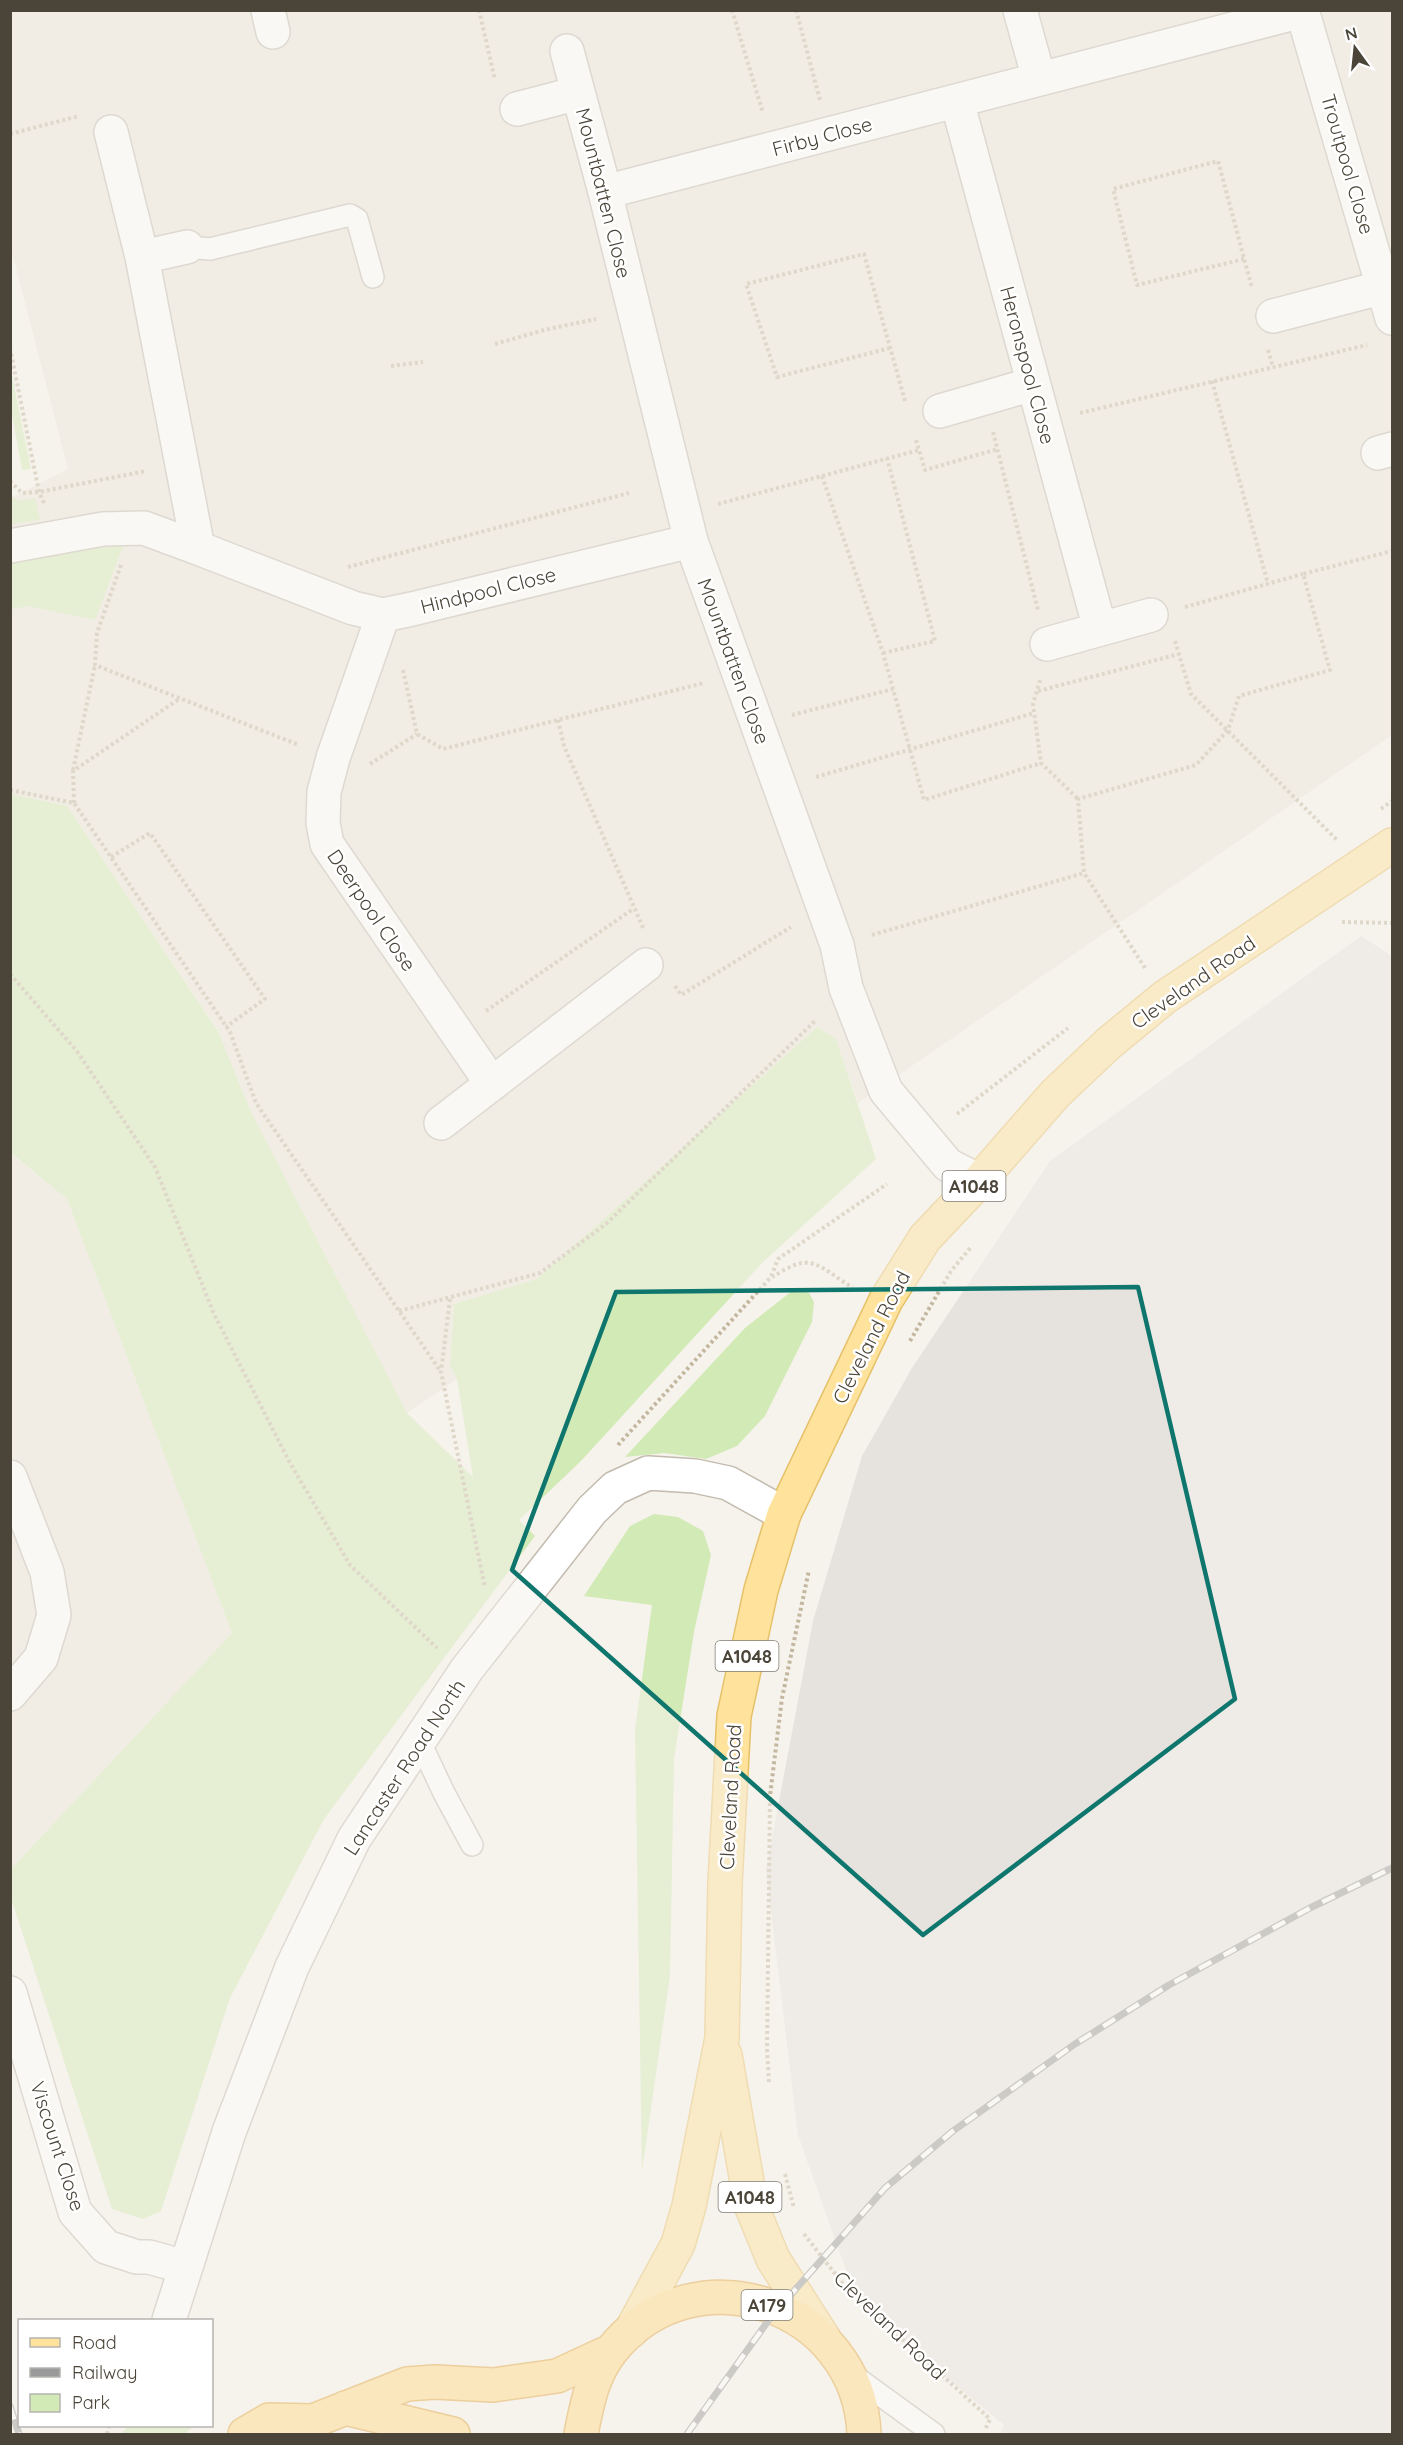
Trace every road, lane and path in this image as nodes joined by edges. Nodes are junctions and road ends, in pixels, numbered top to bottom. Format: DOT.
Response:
graph roads {
  1 [pos="479,10"];
  2 [pos="732,10"];
  3 [pos="796,10"];
  4 [pos="1020,10"];
  5 [pos="1302,11"];
  6 [pos="567,51"];
  7 [pos="1040,79"];
  8 [pos="578,93"];
  9 [pos="957,101"];
  10 [pos="517,109"];
  11 [pos="111,132"];
  12 [pos="10,134"];
  13 [pos="829,134"];
  14 [pos="774,148"];
  15 [pos="605,192"];
  16 [pos="187,247"];
  17 [pos="142,257"];
  18 [pos="1244,259"];
  19 [pos="373,277"];
  20 [pos="1384,287"];
  21 [pos="1264,318"];
  22 [pos="1392,318"];
  23 [pos="596,319"];
  24 [pos="495,344"];
  25 [pos="1371,344"];
  26 [pos="10,348"];
  27 [pos="890,348"];
  28 [pos="423,362"];
  29 [pos="391,366"];
  30 [pos="1273,367"];
  31 [pos="1212,381"];
  32 [pos="1033,384"];
  33 [pos="984,398"];
  34 [pos="906,405"];
  35 [pos="940,411"];
  36 [pos="1044,422"];
  37 [pos="916,438"];
  38 [pos="998,449"];
  39 [pos="919,450"];
  40 [pos="887,458"];
  41 [pos="181,464"];
  42 [pos="822,476"];
  43 [pos="10,481"];
  44 [pos="39,492"];
  45 [pos="629,493"];
  46 [pos="708,506"];
  47 [pos="133,528"];
  48 [pos="60,536"];
  49 [pos="691,541"];
  50 [pos="10,546"];
  51 [pos="198,548"];
  52 [pos="1392,551"];
  53 [pos="344,567"];
  54 [pos="1303,574"];
  55 [pos="1268,584"];
  56 [pos="1159,613"];
  57 [pos="383,615"];
  58 [pos="1100,629"];
  59 [pos="1039,645"];
  60 [pos="883,653"];
  61 [pos="1179,654"];
  62 [pos="95,665"];
  63 [pos="403,668"];
  64 [pos="739,674"];
  65 [pos="893,689"];
  66 [pos="1038,691"];
  67 [pos="180,698"];
  68 [pos="1034,713"];
  69 [pos="558,720"];
  70 [pos="757,724"];
  71 [pos="1228,730"];
  72 [pos="910,749"];
  73 [pos="333,758"];
  74 [pos="1041,762"];
  75 [pos="73,771"];
  76 [pos="780,787"];
  77 [pos="10,790"];
  78 [pos="1078,799"];
  79 [pos="74,803"];
  80 [pos="1336,840"];
  81 [pos="1392,845"];
  82 [pos="111,857"];
  83 [pos="1084,873"];
  84 [pos="633,909"];
  85 [pos="1338,922"];
  86 [pos="1392,923"];
  87 [pos="792,926"];
  88 [pos="837,945"];
  89 [pos="655,961"];
  90 [pos="1153,963"];
  91 [pos="1145,968"];
  92 [pos="10,974"];
  93 [pos="1136,975"];
  94 [pos="815,1021"];
  95 [pos="1070,1026"];
  96 [pos="226,1027"];
  97 [pos="456,1032"];
  98 [pos="492,1084"];
  99 [pos="957,1114"];
  100 [pos="441,1123"];
  101 [pos="979,1181"];
  102 [pos="887,1184"];
  103 [pos="973,1244"];
  104 [pos="771,1277"];
  105 [pos="450,1299"];
  106 [pos="886,1300"];
  107 [pos="399,1311"];
  108 [pos="904,1351"];
  109 [pos="441,1372"];
  110 [pos="616,1447"];
  111 [pos="10,1477"];
  112 [pos="784,1514"];
  113 [pos="809,1570"];
  114 [pos="486,1592"];
  115 [pos="467,1669"];
  116 [pos="10,1694"];
  117 [pos="419,1740"];
  118 [pos="472,1845"];
  119 [pos="10,1993"];
  120 [pos="722,2038"];
  121 [pos="770,2083"];
  122 [pos="783,2166"];
  123 [pos="797,2217"];
  124 [pos="800,2228"];
  125 [pos="185,2267"];
  126 [pos="169,2319"];
  127 [pos="824,2339"];
  128 [pos="621,2341"];
  129 [pos="850,2373"];
  130 [pos="345,2408"];
  131 [pos="306,2428"];
  132 [pos="985,2430"];
  133 [pos="245,2434"];
  134 [pos="453,2434"];
  135 [pos="581,2434"];
  136 [pos="864,2434"];
  137 [pos="934,2434"];
  1 -- 10 [label="path"];
  2 -- 14 [label="path"];
  3 -- 13 [label="path"];
  4 -- 7 [label="street"];
  5 -- 7 [label="street, Firby Close"];
  5 -- 20 [label="street, Troutpool Close"];
  6 -- 8 [label="street, Mountbatten Close"];
  7 -- 9 [label="street, Firby Close"];
  8 -- 10 [label="street, Mountbatten Close"];
  8 -- 15 [label="street, Mountbatten Close"];
  9 -- 13 [label="street, Firby Close"];
  9 -- 32 [label="street, Heronspool Close"];
  11 -- 12 [label="path"];
  11 -- 17 [label="street"];
  13 -- 14 [label="street, Firby Close"];
  14 -- 15 [label="street, Firby Close"];
  15 -- 49 [label="street, Mountbatten Close"];
  16 -- 17 [label="street"];
  16 -- 19 [label="lane"];
  17 -- 41 [label="street"];
  18 -- 18 [label="path"];
  18 -- 21 [label="path"];
  20 -- 21 [label="street"];
  20 -- 22 [label="street, Troutpool Close"];
  21 -- 30 [label="path"];
  23 -- 24 [label="path"];
  25 -- 30 [label="path"];
  26 -- 44 [label="path"];
  27 -- 27 [label="path"];
  27 -- 34 [label="path"];
  28 -- 29 [label="path"];
  30 -- 31 [label="path"];
  31 -- 36 [label="path"];
  31 -- 55 [label="path"];
  32 -- 33 [label="street"];
  32 -- 36 [label="street, Heronspool Close"];
  33 -- 35 [label="street"];
  33 -- 38 [label="path"];
  36 -- 58 [label="street, Heronspool Close"];
  37 -- 39 [label="path"];
  38 -- 39 [label="path"];
  38 -- 59 [label="path"];
  39 -- 40 [label="path"];
  40 -- 42 [label="path"];
  40 -- 60 [label="path"];
  41 -- 44 [label="path"];
  41 -- 51 [label="street"];
  42 -- 46 [label="path"];
  42 -- 60 [label="path"];
  43 -- 44 [label="path"];
  44 -- 48 [label="path"];
  45 -- 53 [label="path"];
  47 -- 48 [label="street, Hindpool Close"];
  47 -- 51 [label="street, Hindpool Close"];
  47 -- 62 [label="path"];
  48 -- 50 [label="street, Hindpool Close"];
  49 -- 57 [label="street, Hindpool Close"];
  49 -- 64 [label="street, Mountbatten Close"];
  51 -- 57 [label="street, Hindpool Close"];
  52 -- 54 [label="path"];
  54 -- 55 [label="path"];
  54 -- 71 [label="path"];
  55 -- 56 [label="path"];
  56 -- 58 [label="street"];
  56 -- 61 [label="path"];
  57 -- 73 [label="street, Deerpool Close"];
  58 -- 59 [label="street"];
  59 -- 66 [label="path"];
  60 -- 65 [label="path"];
  61 -- 66 [label="path"];
  61 -- 71 [label="path"];
  62 -- 67 [label="path"];
  62 -- 75 [label="path"];
  63 -- 69 [label="path"];
  64 -- 69 [label="path"];
  64 -- 70 [label="street, Mountbatten Close"];
  65 -- 70 [label="path"];
  65 -- 72 [label="path"];
  66 -- 68 [label="path"];
  67 -- 73 [label="path"];
  67 -- 75 [label="path"];
  68 -- 72 [label="path"];
  68 -- 74 [label="path"];
  69 -- 84 [label="path"];
  70 -- 76 [label="street, Mountbatten Close"];
  71 -- 78 [label="path"];
  71 -- 80 [label="path"];
  72 -- 74 [label="path"];
  72 -- 76 [label="path"];
  73 -- 97 [label="street, Deerpool Close"];
  74 -- 78 [label="path"];
  75 -- 79 [label="path"];
  76 -- 88 [label="street, Mountbatten Close"];
  77 -- 79 [label="path"];
  78 -- 83 [label="path"];
  79 -- 82 [label="path"];
  81 -- 101 [label="main road, Cleveland Road / A1048"];
  82 -- 96 [label="path"];
  82 -- 96 [label="path"];
  83 -- 88 [label="path"];
  83 -- 91 [label="path"];
  84 -- 89 [label="path"];
  84 -- 97 [label="path"];
  85 -- 86 [label="path"];
  87 -- 89 [label="path"];
  88 -- 101 [label="street, Mountbatten Close"];
  89 -- 98 [label="street"];
  90 -- 91 [label="path"];
  91 -- 93 [label="path"];
  92 -- 115 [label="path"];
  94 -- 105 [label="path"];
  95 -- 99 [label="path"];
  96 -- 107 [label="path"];
  97 -- 98 [label="street, Deerpool Close"];
  98 -- 100 [label="street"];
  101 -- 106 [label="main road, Cleveland Road / A1048"];
  102 -- 104 [label="path"];
  103 -- 108 [label="path, Cleveland Road"];
  104 -- 106 [label="path"];
  104 -- 110 [label="path"];
  105 -- 107 [label="path"];
  105 -- 109 [label="path"];
  106 -- 112 [label="main road, Cleveland Road / A1048"];
  107 -- 109 [label="path"];
  109 -- 114 [label="path"];
  111 -- 116 [label="street"];
  112 -- 115 [label="street, Lancaster Road North"];
  112 -- 120 [label="main road, Cleveland Road / A1048"];
  113 -- 121 [label="path, Cleveland Road"];
  115 -- 117 [label="street, Lancaster Road North"];
  117 -- 118 [label="lane"];
  117 -- 125 [label="street, Lancaster Road North"];
  119 -- 125 [label="street, Viscount Close"];
  120 -- 127 [label="main road, Cleveland Road / A1048"];
  120 -- 128 [label="main road, Cleveland Road / A1048"];
  122 -- 123 [label="path"];
  124 -- 132 [label="path, Cleveland Road"];
  125 -- 126 [label="street, Lancaster Road North"];
  127 -- 128 [label="highway, A179"];
  127 -- 129 [label="highway, A179"];
  128 -- 130 [label="highway, A179"];
  128 -- 135 [label="highway, A179"];
  129 -- 136 [label="highway, A179"];
  129 -- 137 [label="lane"];
  130 -- 131 [label="highway, A179"];
  130 -- 134 [label="highway"];
  131 -- 133 [label="highway, A179"];
}
